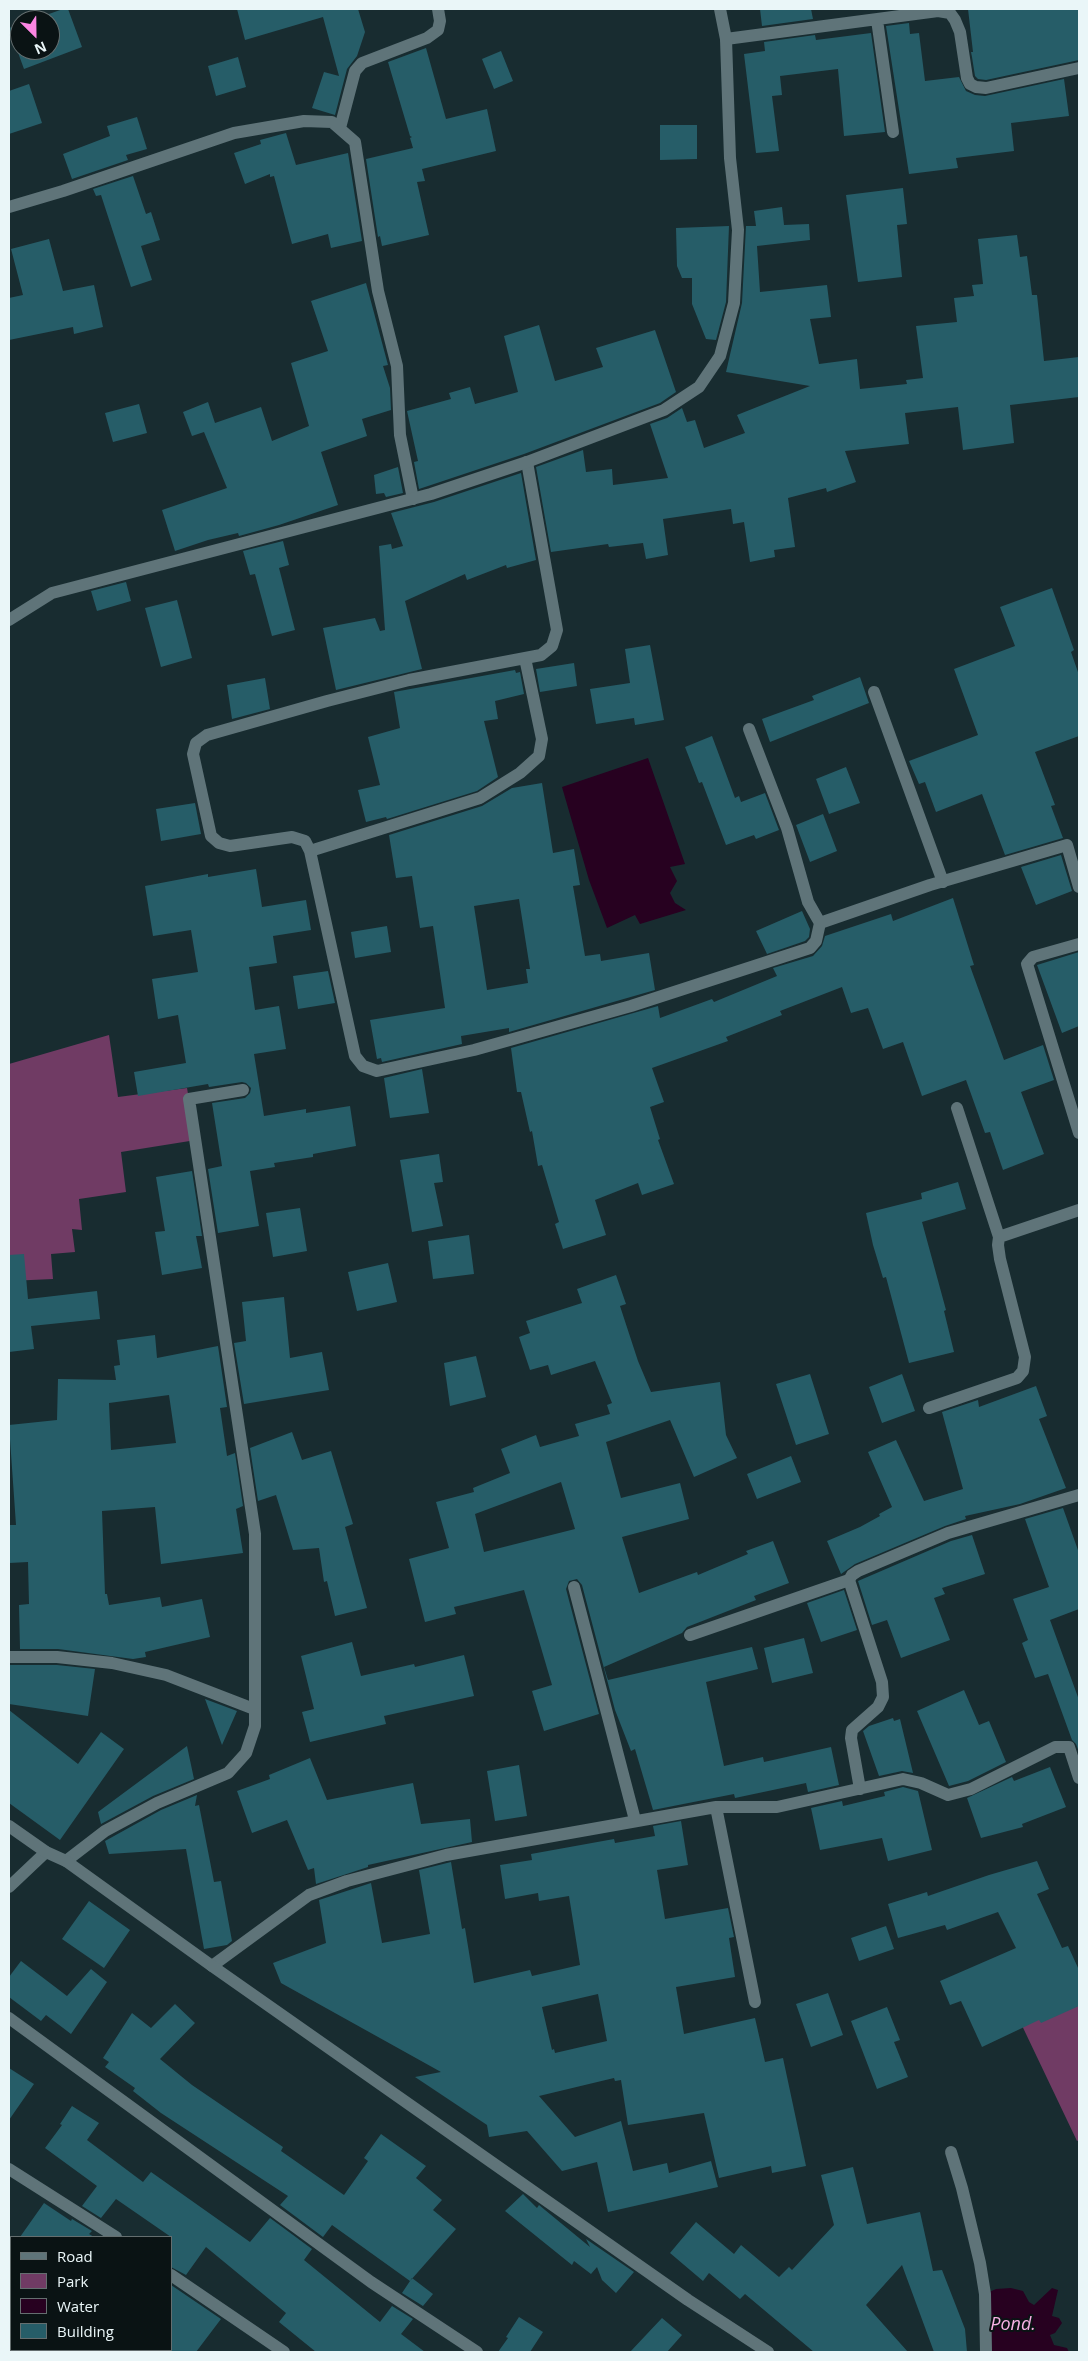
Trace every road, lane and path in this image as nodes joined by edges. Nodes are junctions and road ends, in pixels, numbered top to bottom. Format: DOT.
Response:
graph roads {
  1 [pos="438,9"];
  2 [pos="720,9"];
  3 [pos="877,20"];
  4 [pos="726,40"];
  5 [pos="1079,68"];
  6 [pos="340,128"];
  7 [pos="893,132"];
  8 [pos="9,207"];
  9 [pos="527,462"];
  10 [pos="413,499"];
  11 [pos="9,620"];
  12 [pos="525,658"];
  13 [pos="874,692"];
  14 [pos="749,729"];
  15 [pos="310,851"];
  16 [pos="944,882"];
  17 [pos="1079,887"];
  18 [pos="820,923"];
  19 [pos="1079,944"];
  20 [pos="243,1090"];
  21 [pos="957,1108"];
  22 [pos="1079,1133"];
  23 [pos="1079,1210"];
  24 [pos="1000,1237"];
  25 [pos="930,1408"];
  26 [pos="1079,1495"];
  27 [pos="849,1580"];
  28 [pos="574,1587"];
  29 [pos="690,1635"];
  30 [pos="9,1656"];
  31 [pos="254,1709"];
  32 [pos="1079,1778"];
  33 [pos="860,1789"];
  34 [pos="716,1807"];
  35 [pos="635,1820"];
  36 [pos="9,1826"];
  37 [pos="46,1852"];
  38 [pos="66,1861"];
  39 [pos="9,1887"];
  40 [pos="212,1966"];
  41 [pos="755,2002"];
  42 [pos="9,2018"];
  43 [pos="951,2152"];
  44 [pos="9,2168"];
  45 [pos="114,2236"];
  46 [pos="172,2276"];
  47 [pos="284,2352"];
  48 [pos="477,2352"];
  49 [pos="768,2352"];
  50 [pos="986,2352"];
  1 -- 6 [label="street"];
  2 -- 4 [label="street"];
  3 -- 4 [label="street"];
  3 -- 5 [label="street"];
  3 -- 7 [label="street"];
  4 -- 9 [label="street"];
  6 -- 8 [label="street"];
  6 -- 10 [label="street"];
  9 -- 10 [label="street"];
  9 -- 12 [label="street"];
  10 -- 11 [label="street"];
  12 -- 15 [label="street"];
  12 -- 15 [label="street"];
  13 -- 16 [label="street"];
  14 -- 18 [label="street"];
  15 -- 18 [label="street"];
  16 -- 17 [label="street"];
  16 -- 18 [label="street"];
  19 -- 22 [label="street"];
  20 -- 31 [label="street"];
  21 -- 24 [label="street"];
  23 -- 24 [label="street"];
  24 -- 25 [label="street"];
  26 -- 27 [label="street"];
  27 -- 29 [label="street"];
  27 -- 33 [label="street"];
  28 -- 35 [label="street"];
  30 -- 31 [label="street"];
  31 -- 38 [label="street"];
  32 -- 33 [label="street"];
  33 -- 34 [label="street"];
  34 -- 35 [label="street"];
  34 -- 41 [label="street"];
  35 -- 40 [label="street"];
  36 -- 37 [label="street"];
  37 -- 38 [label="street"];
  37 -- 39 [label="street"];
  38 -- 40 [label="street"];
  40 -- 49 [label="street"];
  42 -- 48 [label="street"];
  43 -- 50 [label="street"];
  44 -- 45 [label="street"];
  46 -- 47 [label="street"];
}
